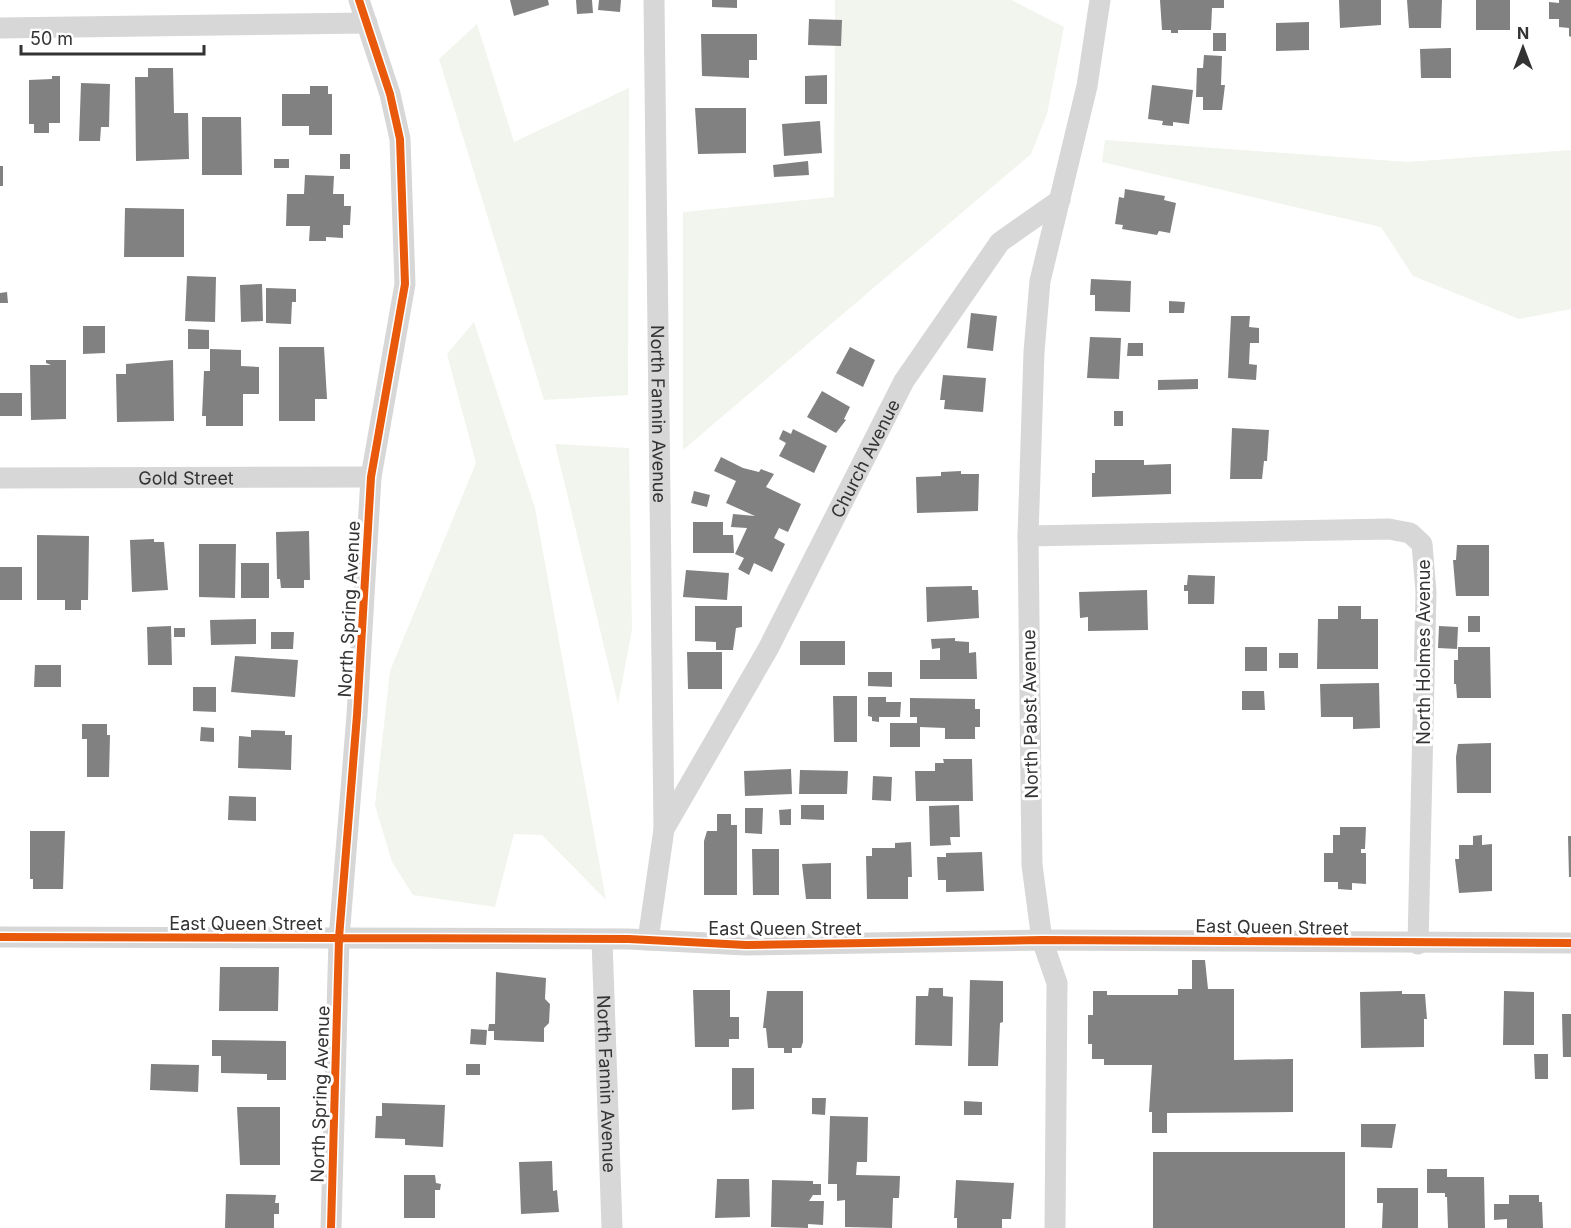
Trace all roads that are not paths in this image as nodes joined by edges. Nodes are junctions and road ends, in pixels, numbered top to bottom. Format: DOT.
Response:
graph roads {
  1 [pos="359,0"];
  2 [pos="654,0"];
  3 [pos="1100,0"];
  4 [pos="367,23"];
  5 [pos="0,28"];
  6 [pos="1060,200"];
  7 [pos="371,477"];
  8 [pos="0,478"];
  9 [pos="1028,536"];
  10 [pos="664,829"];
  11 [pos="0,937"];
  12 [pos="339,938"];
  13 [pos="602,940"];
  14 [pos="648,940"];
  15 [pos="1042,940"];
  16 [pos="1571,943"];
  17 [pos="1418,944"];
  18 [pos="331,1228"];
  19 [pos="612,1228"];
  20 [pos="1055,1228"];
  1 -- 4 [label="street, North Spring Avenue"];
  2 -- 10 [label="street, North Fannin Avenue"];
  3 -- 6 [label="street"];
  4 -- 5 [label="street"];
  4 -- 7 [label="street, North Spring Avenue"];
  6 -- 9 [label="street, North Pabst Avenue"];
  6 -- 10 [label="street, Church Avenue"];
  7 -- 8 [label="street, Gold Street"];
  7 -- 12 [label="street, North Spring Avenue"];
  9 -- 15 [label="street, North Pabst Avenue"];
  9 -- 17 [label="street, North Holmes Avenue"];
  10 -- 14 [label="street, Church Avenue"];
  11 -- 12 [label="street, East Queen Street"];
  12 -- 13 [label="street, East Queen Street"];
  12 -- 18 [label="street, North Spring Avenue"];
  13 -- 14 [label="street, East Queen Street"];
  13 -- 19 [label="street, North Fannin Avenue"];
  14 -- 15 [label="street, East Queen Street"];
  15 -- 17 [label="street, East Queen Street"];
  15 -- 20 [label="street, North Pabst Avenue"];
  16 -- 17 [label="street, East Queen Street"];
}
